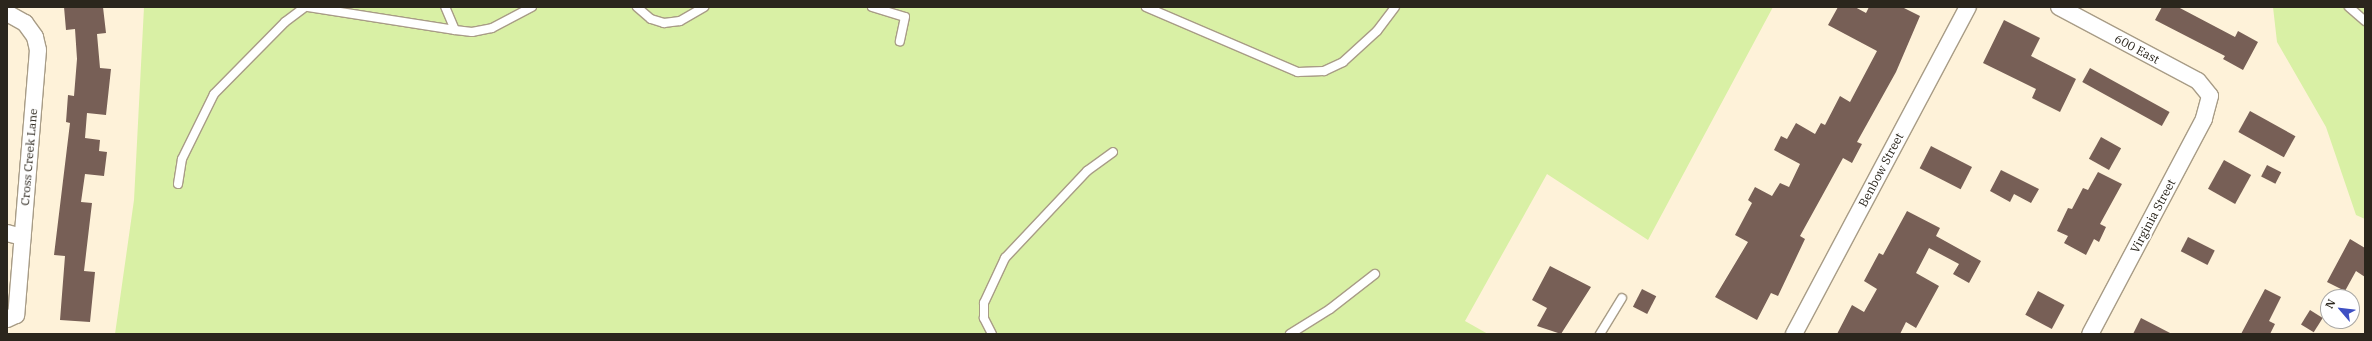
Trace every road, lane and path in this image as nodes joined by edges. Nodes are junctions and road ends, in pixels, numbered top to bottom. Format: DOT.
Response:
graph roads {
  1 [pos="305,7"];
  2 [pos="308,7"];
  3 [pos="445,7"];
  4 [pos="532,7"];
  5 [pos="637,7"];
  6 [pos="704,7"];
  7 [pos="872,7"];
  8 [pos="1146,7"];
  9 [pos="1395,7"];
  10 [pos="1968,7"];
  11 [pos="2059,7"];
  12 [pos="2349,7"];
  13 [pos="7,13"];
  14 [pos="2365,21"];
  15 [pos="456,30"];
  16 [pos="900,41"];
  17 [pos="2210,96"];
  18 [pos="1113,152"];
  19 [pos="178,184"];
  20 [pos="14,235"];
  21 [pos="1375,274"];
  22 [pos="1622,298"];
  23 [pos="12,317"];
  24 [pos="992,334"];
  25 [pos="1290,334"];
  26 [pos="1600,334"];
  27 [pos="1794,334"];
  28 [pos="2090,334"];
  1 -- 19 [label="lane"];
  2 -- 15 [label="lane"];
  3 -- 15 [label="lane"];
  4 -- 15 [label="lane"];
  5 -- 6 [label="lane"];
  7 -- 16 [label="lane"];
  8 -- 9 [label="lane"];
  10 -- 27 [label="street, Benbow Street"];
  11 -- 17 [label="street, 600 East"];
  12 -- 14 [label="lane"];
  13 -- 20 [label="street, Cross Creek Lane"];
  17 -- 28 [label="street, Virginia Street"];
  18 -- 24 [label="lane"];
  20 -- 23 [label="street, Cross Creek Lane"];
  21 -- 25 [label="lane"];
  22 -- 26 [label="lane"];
}
